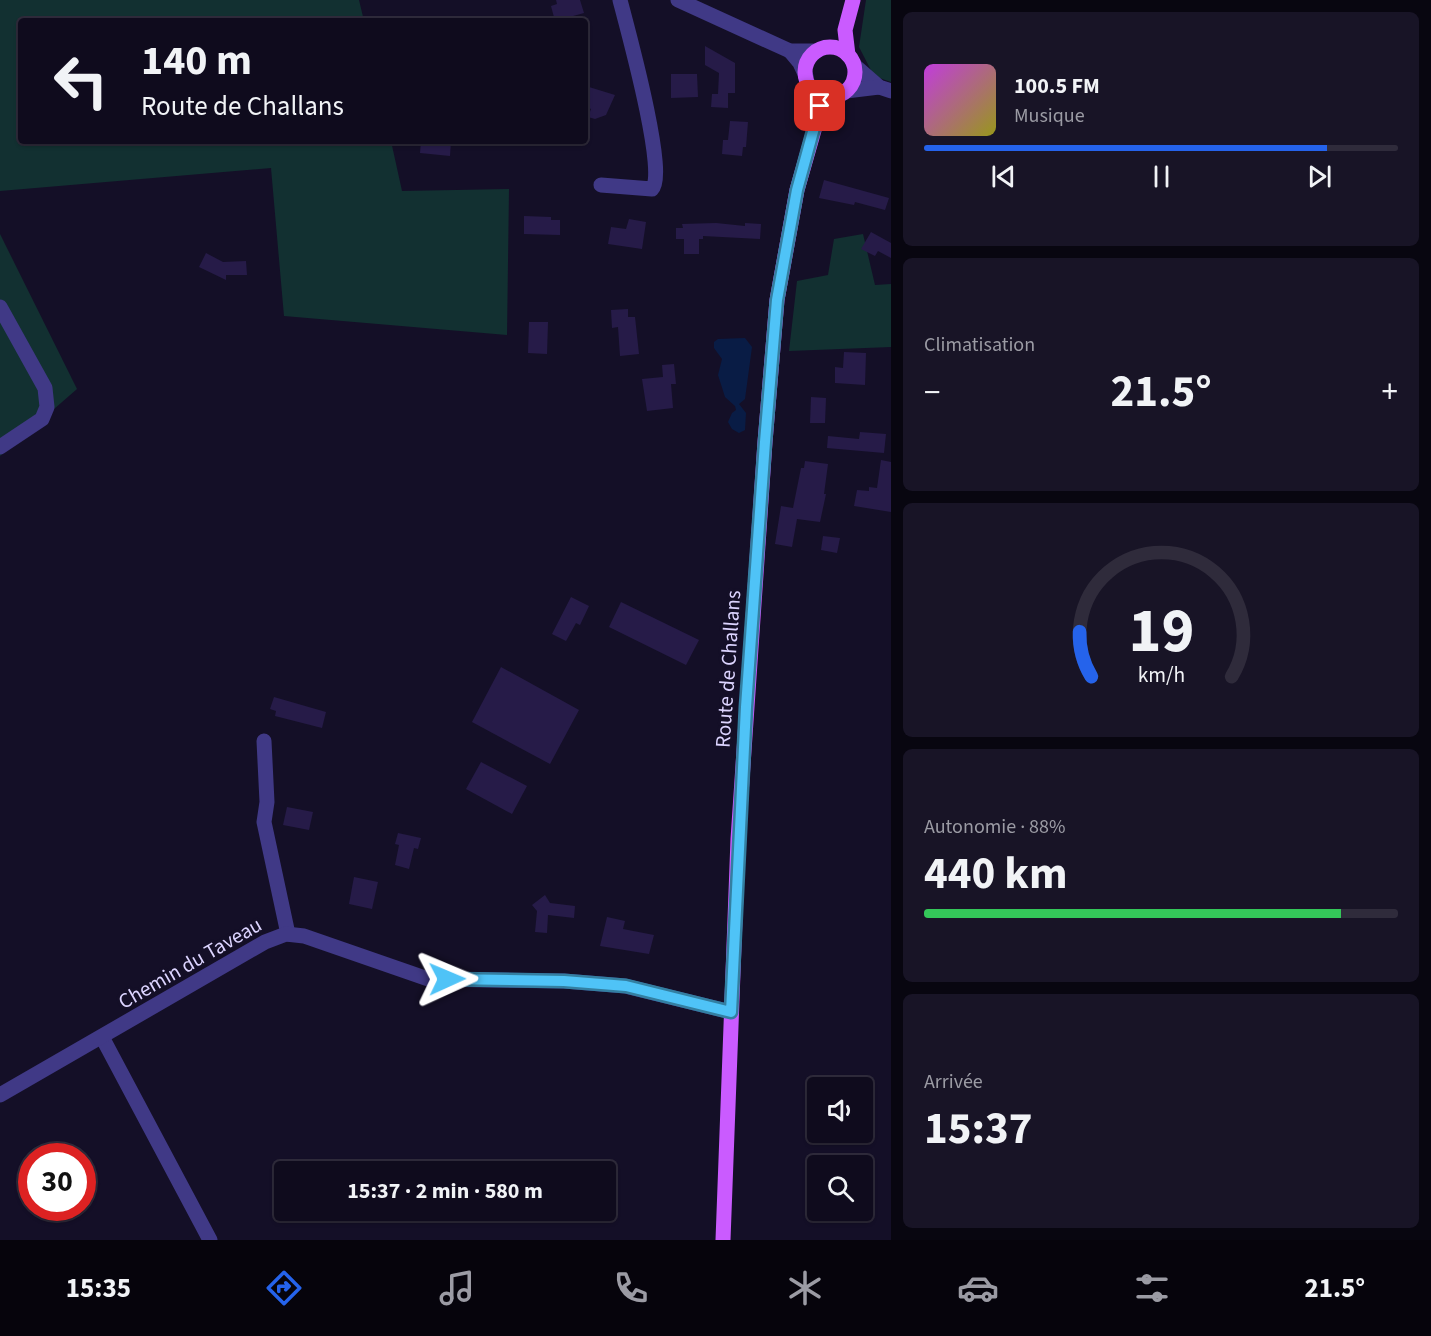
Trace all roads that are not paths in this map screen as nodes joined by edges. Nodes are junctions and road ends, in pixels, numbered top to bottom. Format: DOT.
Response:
graph roads {
  1 [pos="620,0"];
  2 [pos="678,0"];
  3 [pos="853,0"];
  4 [pos="845,30"];
  5 [pos="823,49"];
  6 [pos="790,51"];
  7 [pos="851,60"];
  8 [pos="806,76"];
  9 [pos="885,89"];
  10 [pos="833,98"];
  11 [pos="601,185"];
  12 [pos="0,307"];
  13 [pos="0,447"];
  14 [pos="264,741"];
  15 [pos="288,934"];
  16 [pos="731,1012"];
  17 [pos="102,1037"];
  18 [pos="0,1095"];
  19 [pos="210,1240"];
  20 [pos="723,1240"];
  1 -- 11 [label="street"];
  2 -- 6 [label="street"];
  3 -- 4 [label="main road, Route de Challans"];
  4 -- 5 [label="main road, Route de Challans"];
  4 -- 7 [label="main road, Route de Challans"];
  5 -- 6 [label="street"];
  5 -- 7 [label="main road"];
  5 -- 8 [label="main road, Route de Challans"];
  6 -- 8 [label="street"];
  7 -- 9 [label="street"];
  7 -- 10 [label="main road, Route de Challans"];
  8 -- 10 [label="main road"];
  9 -- 10 [label="street"];
  10 -- 16 [label="main road, Route de Challans"];
  12 -- 13 [label="street"];
  14 -- 15 [label="street"];
  15 -- 16 [label="street, Chemin du Taveau"];
  15 -- 17 [label="street, Chemin du Taveau"];
  16 -- 20 [label="main road, Route de Challans"];
  17 -- 18 [label="street, Chemin du Taveau"];
  17 -- 19 [label="street"];
}
